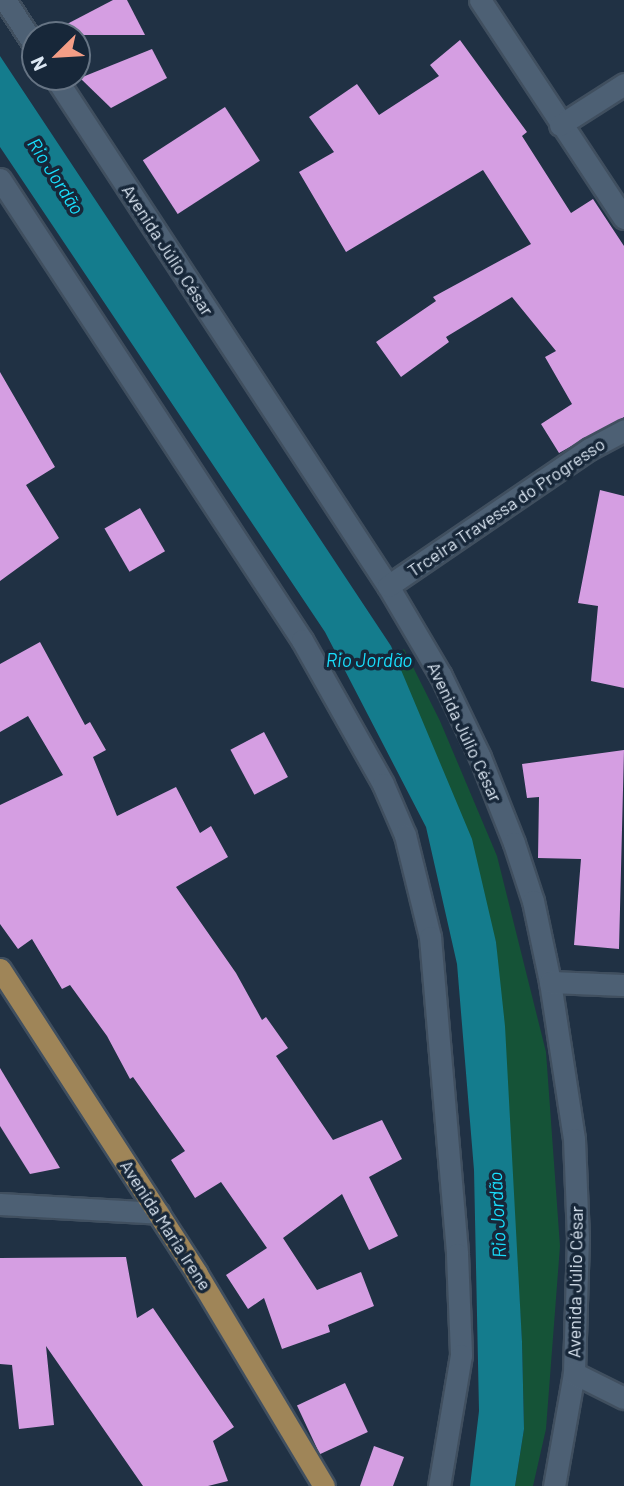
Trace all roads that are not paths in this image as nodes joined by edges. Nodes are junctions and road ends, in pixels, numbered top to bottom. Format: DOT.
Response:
graph roads {
  1 [pos="5,0"];
  2 [pos="480,0"];
  3 [pos="21,25"];
  4 [pos="624,84"];
  5 [pos="64,91"];
  6 [pos="560,125"];
  7 [pos="1,184"];
  8 [pos="624,218"];
  9 [pos="624,430"];
  10 [pos="388,586"];
  11 [pos="0,969"];
  12 [pos="550,982"];
  13 [pos="624,985"];
  14 [pos="0,1203"];
  15 [pos="159,1213"];
  16 [pos="574,1373"];
  17 [pos="624,1398"];
  18 [pos="324,1486"];
  19 [pos="439,1486"];
  20 [pos="554,1486"];
  1 -- 3 [label="street"];
  2 -- 6 [label="street"];
  4 -- 6 [label="street"];
  5 -- 10 [label="street, Avenida Júlio César"];
  6 -- 8 [label="street"];
  7 -- 19 [label="street"];
  9 -- 10 [label="street, Trceira Travessa do Progresso"];
  10 -- 12 [label="street, Avenida Júlio César"];
  11 -- 15 [label="main road, Avenida Maria Irene"];
  12 -- 13 [label="street"];
  12 -- 16 [label="street, Avenida Júlio César"];
  14 -- 15 [label="street"];
  15 -- 18 [label="main road, Avenida Maria Irene"];
  16 -- 17 [label="street"];
  16 -- 20 [label="street, Avenida Júlio César"];
}
